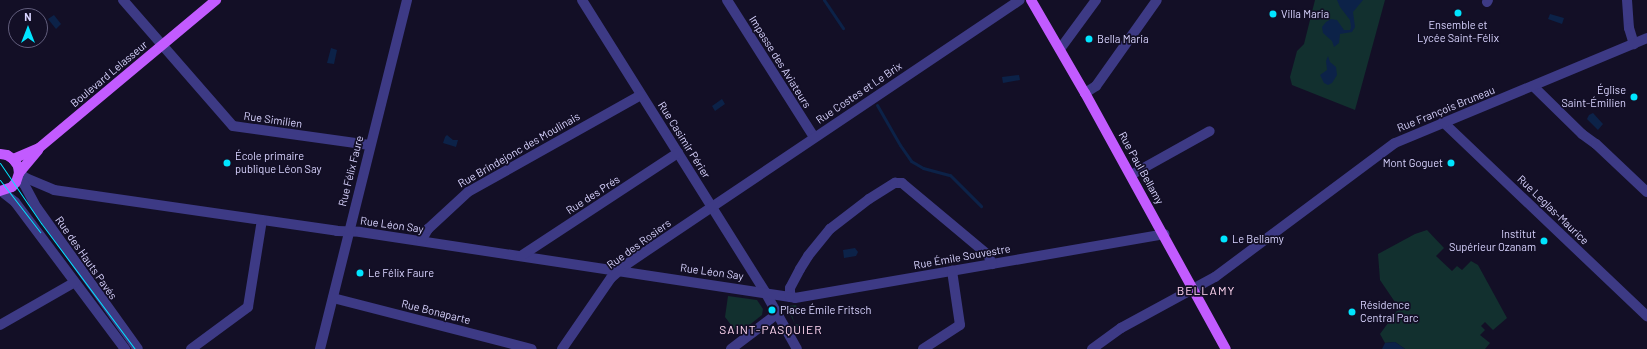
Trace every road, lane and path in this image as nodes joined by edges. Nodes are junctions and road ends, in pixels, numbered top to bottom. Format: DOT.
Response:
graph roads {
  1 [pos="123,0"];
  2 [pos="216,0"];
  3 [pos="407,0"];
  4 [pos="582,0"];
  5 [pos="727,0"];
  6 [pos="1020,0"];
  7 [pos="1031,0"];
  8 [pos="1096,0"];
  9 [pos="1157,0"];
  10 [pos="1627,0"];
  11 [pos="1647,38"];
  12 [pos="1634,44"];
  13 [pos="162,45"];
  14 [pos="1060,49"];
  15 [pos="1533,86"];
  16 [pos="1085,93"];
  17 [pos="641,95"];
  18 [pos="1444,122"];
  19 [pos="1210,131"];
  20 [pos="814,137"];
  21 [pos="370,146"];
  22 [pos="39,148"];
  23 [pos="678,153"];
  24 [pos="1,154"];
  25 [pos="13,159"];
  26 [pos="1131,174"];
  27 [pos="18,176"];
  28 [pos="43,186"];
  29 [pos="0,191"];
  30 [pos="1647,192"];
  31 [pos="33,199"];
  32 [pos="711,207"];
  33 [pos="262,220"];
  34 [pos="349,232"];
  35 [pos="1164,234"];
  36 [pos="421,241"];
  37 [pos="521,256"];
  38 [pos="992,264"];
  39 [pos="619,271"];
  40 [pos="952,271"];
  41 [pos="75,282"];
  42 [pos="1193,289"];
  43 [pos="765,292"];
  44 [pos="790,297"];
  45 [pos="333,298"];
  46 [pos="777,314"];
  47 [pos="1647,316"];
  48 [pos="0,325"];
  49 [pos="125,349"];
  50 [pos="138,349"];
  51 [pos="191,349"];
  52 [pos="320,349"];
  53 [pos="532,349"];
  54 [pos="562,349"];
  55 [pos="731,349"];
  56 [pos="797,349"];
  57 [pos="923,349"];
  58 [pos="1092,349"];
  59 [pos="1226,349"];
  1 -- 13 [label="street, Rue Similien"];
  2 -- 13 [label="main road, Boulevard Lelasseur"];
  3 -- 21 [label="street, Rue Félix Faure"];
  4 -- 17 [label="street, Rue Casimir Périer"];
  5 -- 20 [label="street, Impasse des Aviateurs"];
  6 -- 20 [label="street, Rue Costes et Le Brix"];
  7 -- 14 [label="main road, Rue Paul Bellamy"];
  8 -- 14 [label="street"];
  9 -- 16 [label="street"];
  10 -- 12 [label="street"];
  11 -- 12 [label="street, Rue François Bruneau"];
  12 -- 15 [label="street, Rue François Bruneau"];
  13 -- 21 [label="street, Rue Similien"];
  13 -- 22 [label="main road, Boulevard Lelasseur"];
  14 -- 16 [label="main road, Rue Paul Bellamy"];
  15 -- 18 [label="street, Rue François Bruneau"];
  15 -- 30 [label="street"];
  16 -- 26 [label="main road, Rue Paul Bellamy"];
  17 -- 23 [label="street, Rue Casimir Périer"];
  17 -- 36 [label="street, Rue Brindejonc des Moulinais"];
  18 -- 42 [label="street, Rue François Bruneau"];
  18 -- 47 [label="street, Rue Leglas-Maurice"];
  19 -- 26 [label="street"];
  20 -- 32 [label="street, Rue Costes et Le Brix"];
  21 -- 34 [label="street, Rue Félix Faure"];
  22 -- 25 [label="main road, Boulevard Lelasseur"];
  22 -- 27 [label="main road"];
  23 -- 32 [label="street, Rue Casimir Périer"];
  23 -- 37 [label="street, Rue des Prés"];
  24 -- 25 [label="main road"];
  25 -- 27 [label="main road"];
  26 -- 35 [label="main road, Rue Paul Bellamy"];
  27 -- 28 [label="street, Rue Léon Say"];
  27 -- 29 [label="main road"];
  27 -- 31 [label="street, Rue des Hauts Pavés"];
  28 -- 31 [label="street"];
  28 -- 33 [label="street, Rue Léon Say"];
  29 -- 41 [label="street, Rue des Hauts Pavés"];
  31 -- 50 [label="street, Rue des Hauts Pavés"];
  32 -- 39 [label="street, Rue des Rosiers"];
  32 -- 43 [label="street, Rue Casimir Périer"];
  33 -- 34 [label="street, Rue Léon Say"];
  33 -- 51 [label="street"];
  34 -- 36 [label="street, Rue Léon Say"];
  34 -- 45 [label="street, Rue Félix Faure"];
  35 -- 38 [label="street, Rue Émile Souvestre"];
  35 -- 42 [label="main road, Rue Paul Bellamy"];
  36 -- 37 [label="street, Rue Léon Say"];
  37 -- 39 [label="street, Rue Léon Say"];
  38 -- 40 [label="street, Rue Émile Souvestre"];
  38 -- 44 [label="street"];
  39 -- 43 [label="street, Rue Léon Say"];
  39 -- 54 [label="street, Rue des Rosiers"];
  40 -- 44 [label="street, Rue Émile Souvestre"];
  40 -- 57 [label="street"];
  41 -- 48 [label="street"];
  41 -- 49 [label="street, Rue des Hauts Pavés"];
  42 -- 58 [label="street, Rue François Bruneau"];
  42 -- 59 [label="main road, Rue Paul Bellamy"];
  43 -- 44 [label="street, Rue Émile Souvestre"];
  43 -- 46 [label="street, Rue Casimir Périer"];
  45 -- 52 [label="street, Rue Félix Faure"];
  45 -- 53 [label="street, Rue Bonaparte"];
  46 -- 55 [label="street"];
  46 -- 56 [label="street, Rue Casimir Périer"];
}
